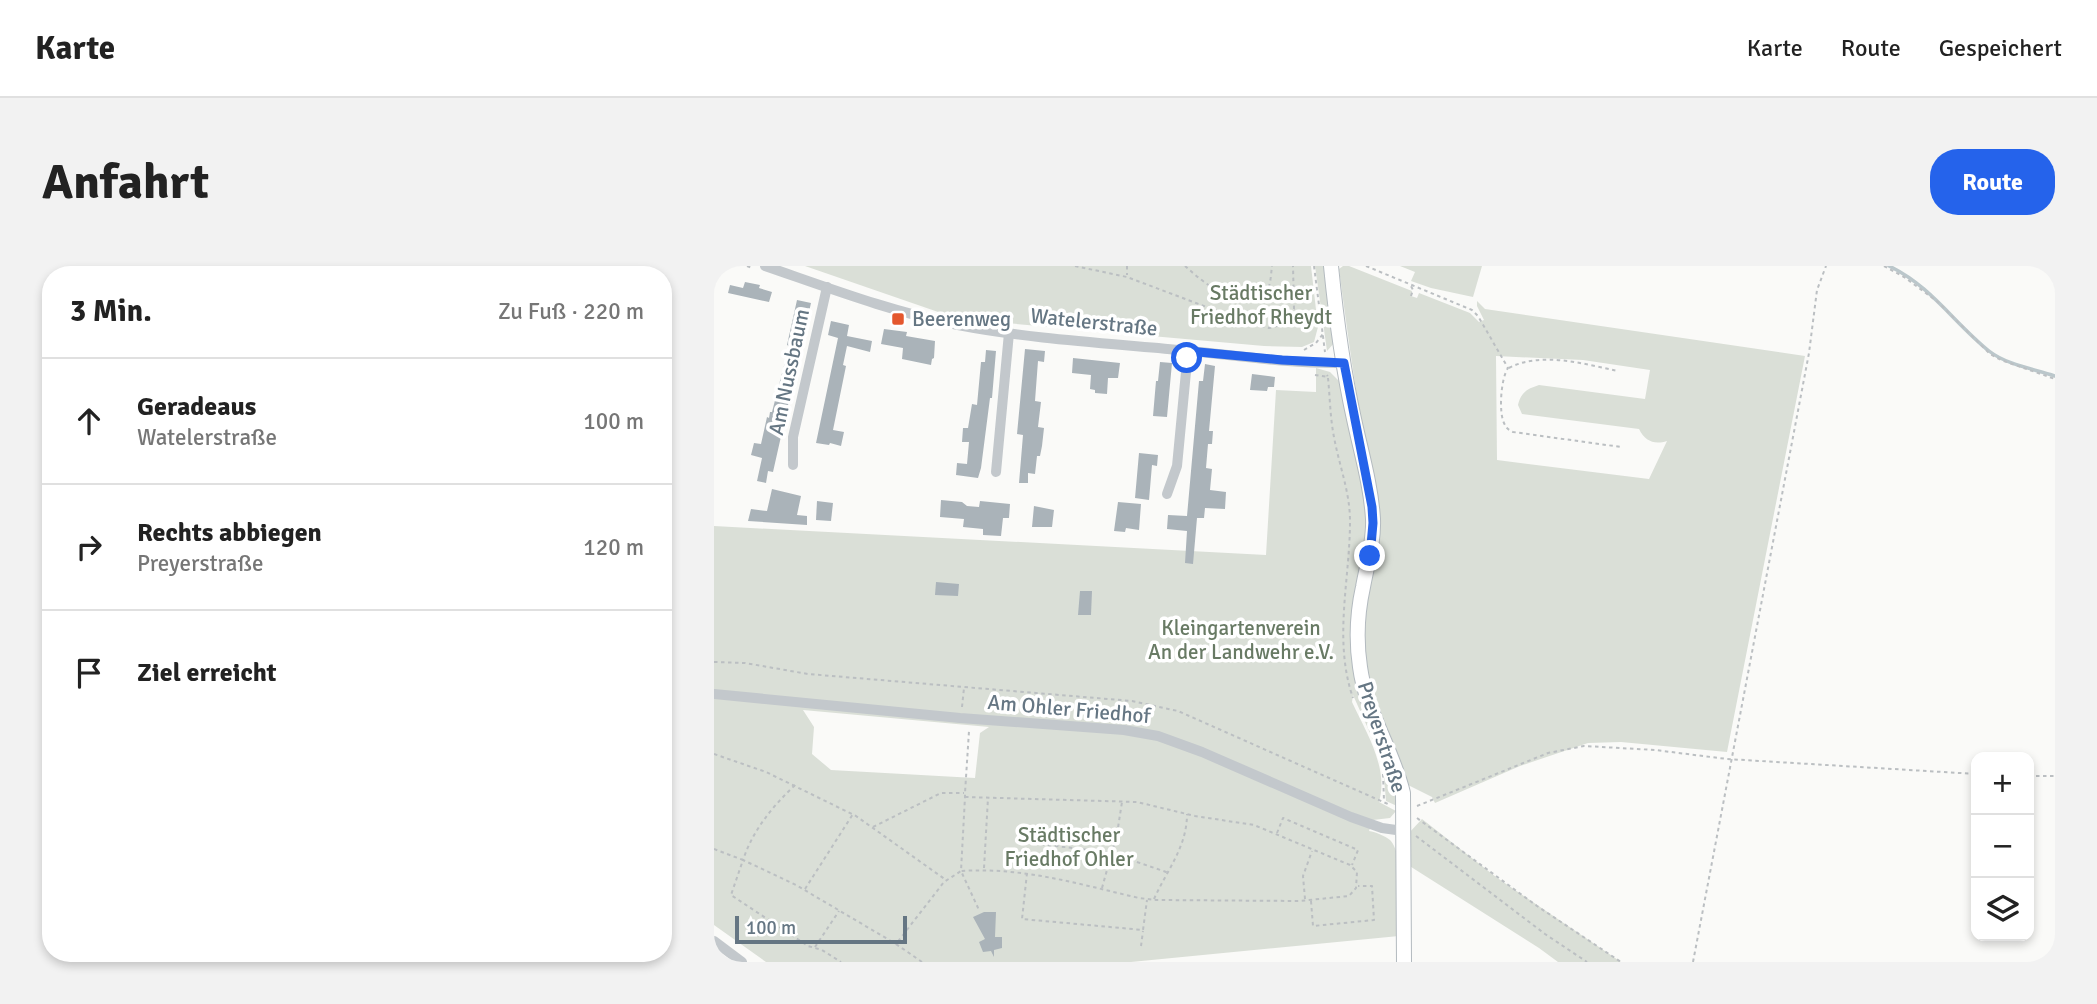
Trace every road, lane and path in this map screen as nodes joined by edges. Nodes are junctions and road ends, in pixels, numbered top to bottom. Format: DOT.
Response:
graph roads {
  1 [pos="765,266"];
  2 [pos="1075,266"];
  3 [pos="1127,266"];
  4 [pos="1185,266"];
  5 [pos="1272,266"];
  6 [pos="1293,266"];
  7 [pos="1314,266"];
  8 [pos="1331,266"];
  9 [pos="1366,266"];
  10 [pos="1826,266"];
  11 [pos="1884,266"];
  12 [pos="1128,277"];
  13 [pos="1411,285"];
  14 [pos="827,287"];
  15 [pos="1411,296"];
  16 [pos="1009,333"];
  17 [pos="1188,351"];
  18 [pos="1297,351"];
  19 [pos="1344,363"];
  20 [pos="1508,368"];
  21 [pos="1618,371"];
  22 [pos="1328,377"];
  23 [pos="2055,379"];
  24 [pos="1621,447"];
  25 [pos="793,465"];
  26 [pos="996,472"];
  27 [pos="1167,494"];
  28 [pos="714,662"];
  29 [pos="965,687"];
  30 [pos="714,694"];
  31 [pos="1356,706"];
  32 [pos="965,719"];
  33 [pos="714,754"];
  34 [pos="1730,759"];
  35 [pos="1383,773"];
  36 [pos="1971,774"];
  37 [pos="2034,776"];
  38 [pos="2055,776"];
  39 [pos="794,785"];
  40 [pos="965,793"];
  41 [pos="965,797"];
  42 [pos="988,798"];
  43 [pos="1122,801"];
  44 [pos="1384,802"];
  45 [pos="1403,810"];
  46 [pos="853,814"];
  47 [pos="1187,814"];
  48 [pos="872,827"];
  49 [pos="1403,831"];
  50 [pos="1277,833"];
  51 [pos="1041,844"];
  52 [pos="714,849"];
  53 [pos="1313,849"];
  54 [pos="1111,853"];
  55 [pos="743,860"];
  56 [pos="1352,866"];
  57 [pos="984,870"];
  58 [pos="961,871"];
  59 [pos="1027,873"];
  60 [pos="1169,873"];
  61 [pos="946,880"];
  62 [pos="1357,886"];
  63 [pos="1101,889"];
  64 [pos="805,890"];
  65 [pos="1147,899"];
  66 [pos="1154,900"];
  67 [pos="1310,900"];
  68 [pos="1306,901"];
  69 [pos="839,910"];
  70 [pos="979,910"];
  71 [pos="1143,930"];
  72 [pos="714,941"];
  73 [pos="896,944"];
  74 [pos="1141,946"];
  75 [pos="815,948"];
  76 [pos="742,962"];
  77 [pos="841,962"];
  78 [pos="922,962"];
  79 [pos="1404,962"];
  80 [pos="1587,962"];
  81 [pos="1621,962"];
  82 [pos="1693,962"];
  1 -- 14 [label="street, Watelerstraße"];
  2 -- 12 [label="path"];
  3 -- 12 [label="path"];
  4 -- 5 [label="path"];
  6 -- 12 [label="path"];
  7 -- 18 [label="path"];
  8 -- 19 [label="main road, Preyerstraße"];
  9 -- 13 [label="path"];
  10 -- 34 [label="path"];
  11 -- 23 [label="path"];
  13 -- 15 [label="path"];
  13 -- 20 [label="path"];
  14 -- 16 [label="street, Watelerstraße"];
  14 -- 25 [label="street, Am Nussbaum"];
  16 -- 17 [label="street, Watelerstraße"];
  16 -- 26 [label="street"];
  17 -- 19 [label="street, Watelerstraße"];
  17 -- 27 [label="street"];
  19 -- 45 [label="main road, Preyerstraße"];
  20 -- 21 [label="path"];
  20 -- 24 [label="path"];
  22 -- 31 [label="path"];
  28 -- 29 [label="path"];
  29 -- 32 [label="path"];
  29 -- 44 [label="path"];
  30 -- 32 [label="street, Am Ohler Friedhof"];
  32 -- 40 [label="path"];
  32 -- 49 [label="street, Am Ohler Friedhof"];
  33 -- 39 [label="path"];
  34 -- 36 [label="path"];
  34 -- 45 [label="path"];
  34 -- 82 [label="path"];
  35 -- 44 [label="path"];
  37 -- 38 [label="path"];
  39 -- 46 [label="path"];
  39 -- 55 [label="path"];
  40 -- 41 [label="path"];
  40 -- 48 [label="path"];
  41 -- 42 [label="path"];
  41 -- 58 [label="path"];
  42 -- 43 [label="path"];
  42 -- 57 [label="path"];
  43 -- 47 [label="path"];
  43 -- 54 [label="path"];
  44 -- 45 [label="path"];
  45 -- 49 [label="main road, Preyerstraße"];
  45 -- 81 [label="path"];
  46 -- 48 [label="path"];
  46 -- 64 [label="path"];
  47 -- 50 [label="path"];
  47 -- 60 [label="path"];
  48 -- 61 [label="path"];
  49 -- 79 [label="main road, Preyerstraße"];
  49 -- 80 [label="path"];
  50 -- 53 [label="path"];
  50 -- 56 [label="path"];
  51 -- 54 [label="path"];
  52 -- 55 [label="path"];
  53 -- 56 [label="path"];
  53 -- 68 [label="path"];
  54 -- 60 [label="path"];
  54 -- 63 [label="path"];
  55 -- 64 [label="path"];
  55 -- 75 [label="path"];
  56 -- 62 [label="path"];
  57 -- 58 [label="path"];
  57 -- 59 [label="path"];
  58 -- 61 [label="path"];
  58 -- 70 [label="path"];
  59 -- 63 [label="path"];
  59 -- 71 [label="path"];
  60 -- 66 [label="path"];
  61 -- 73 [label="path"];
  62 -- 67 [label="path"];
  62 -- 67 [label="path"];
  63 -- 65 [label="path"];
  64 -- 69 [label="path"];
  65 -- 66 [label="path"];
  65 -- 71 [label="path"];
  66 -- 68 [label="path"];
  67 -- 68 [label="path"];
  69 -- 73 [label="path"];
  69 -- 75 [label="path"];
  71 -- 74 [label="path"];
  72 -- 76 [label="street"];
  73 -- 78 [label="path"];
  75 -- 77 [label="path"];
}
